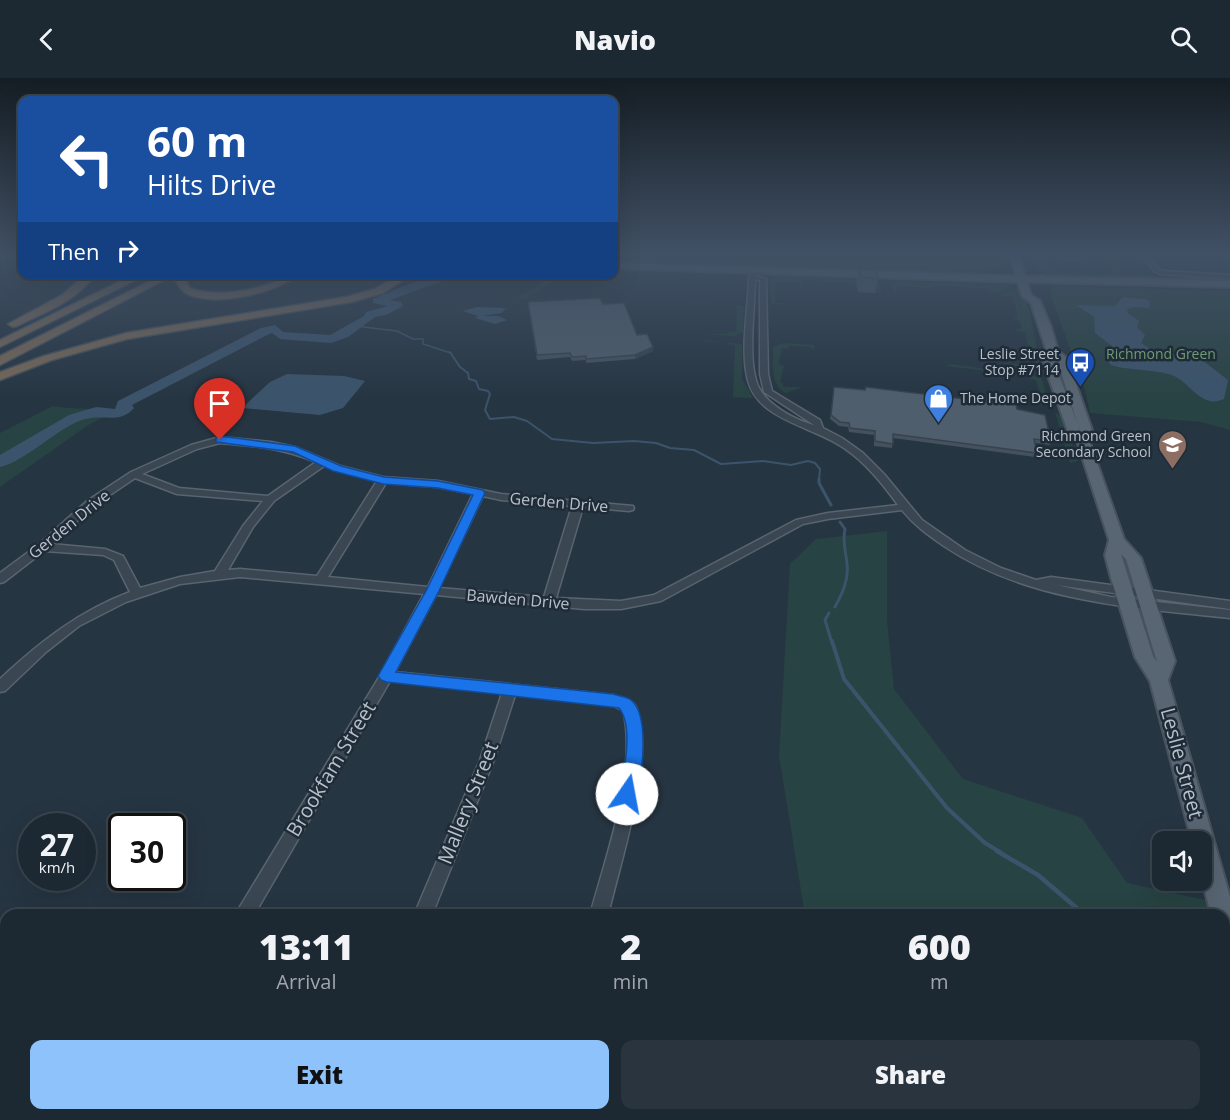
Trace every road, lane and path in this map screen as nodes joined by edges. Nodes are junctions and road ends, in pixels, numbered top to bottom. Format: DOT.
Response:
graph roads {
  1 [pos="53,303"];
  2 [pos="85,303"];
  3 [pos="116,303"];
  4 [pos="331,303"];
  5 [pos="752,303"];
  6 [pos="762,303"];
  7 [pos="1036,303"];
  8 [pos="0,331"];
  9 [pos="0,344"];
  10 [pos="0,362"];
  11 [pos="0,376"];
  12 [pos="821,430"];
  13 [pos="323,462"];
  14 [pos="134,474"];
  15 [pos="383,480"];
  16 [pos="479,493"];
  17 [pos="270,499"];
  18 [pos="578,505"];
  19 [pos="904,507"];
  20 [pos="629,508"];
  21 [pos="1117,540"];
  22 [pos="42,547"];
  23 [pos="220,573"];
  24 [pos="0,579"];
  25 [pos="321,580"];
  26 [pos="432,591"];
  27 [pos="137,593"];
  28 [pos="1126,597"];
  29 [pos="1147,600"];
  30 [pos="549,602"];
  31 [pos="1230,605"];
  32 [pos="1230,614"];
  33 [pos="386,676"];
  34 [pos="1159,680"];
  35 [pos="0,687"];
  36 [pos="510,689"];
  37 [pos="248,909"];
  38 [pos="425,909"];
  39 [pos="600,909"];
  40 [pos="1222,909"];
  1 -- 8 [label="highway"];
  2 -- 9 [label="highway"];
  3 -- 10 [label="highway"];
  4 -- 11 [label="highway"];
  5 -- 12 [label="street"];
  6 -- 12 [label="street"];
  7 -- 21 [label="main road, Leslie Street"];
  12 -- 19 [label="street"];
  13 -- 14 [label="street, Gerden Drive"];
  13 -- 15 [label="street, Gerden Drive"];
  13 -- 17 [label="street"];
  14 -- 17 [label="street"];
  14 -- 22 [label="street, Gerden Drive"];
  15 -- 16 [label="street, Gerden Drive"];
  15 -- 25 [label="street"];
  16 -- 18 [label="street, Gerden Drive"];
  16 -- 26 [label="street, Brookfam Street"];
  17 -- 23 [label="street"];
  18 -- 20 [label="street, Gerden Drive"];
  18 -- 30 [label="street"];
  19 -- 28 [label="street"];
  19 -- 30 [label="street, Bawden Drive"];
  21 -- 28 [label="main road, Leslie Street"];
  21 -- 29 [label="main road, Leslie Street"];
  22 -- 24 [label="street, Gerden Drive"];
  22 -- 27 [label="street"];
  23 -- 25 [label="street, Bawden Drive"];
  23 -- 27 [label="street, Bawden Drive"];
  25 -- 26 [label="street, Bawden Drive"];
  26 -- 30 [label="street, Bawden Drive"];
  26 -- 33 [label="street, Brookfam Street"];
  27 -- 35 [label="street, Bawden Drive"];
  28 -- 29 [label="street"];
  28 -- 34 [label="main road, Leslie Street"];
  29 -- 31 [label="street"];
  29 -- 32 [label="street"];
  29 -- 34 [label="main road, Leslie Street"];
  33 -- 36 [label="street"];
  33 -- 37 [label="street, Brookfam Street"];
  34 -- 40 [label="main road, Leslie Street"];
  36 -- 38 [label="street, Mallery Street"];
  36 -- 39 [label="street"];
}
